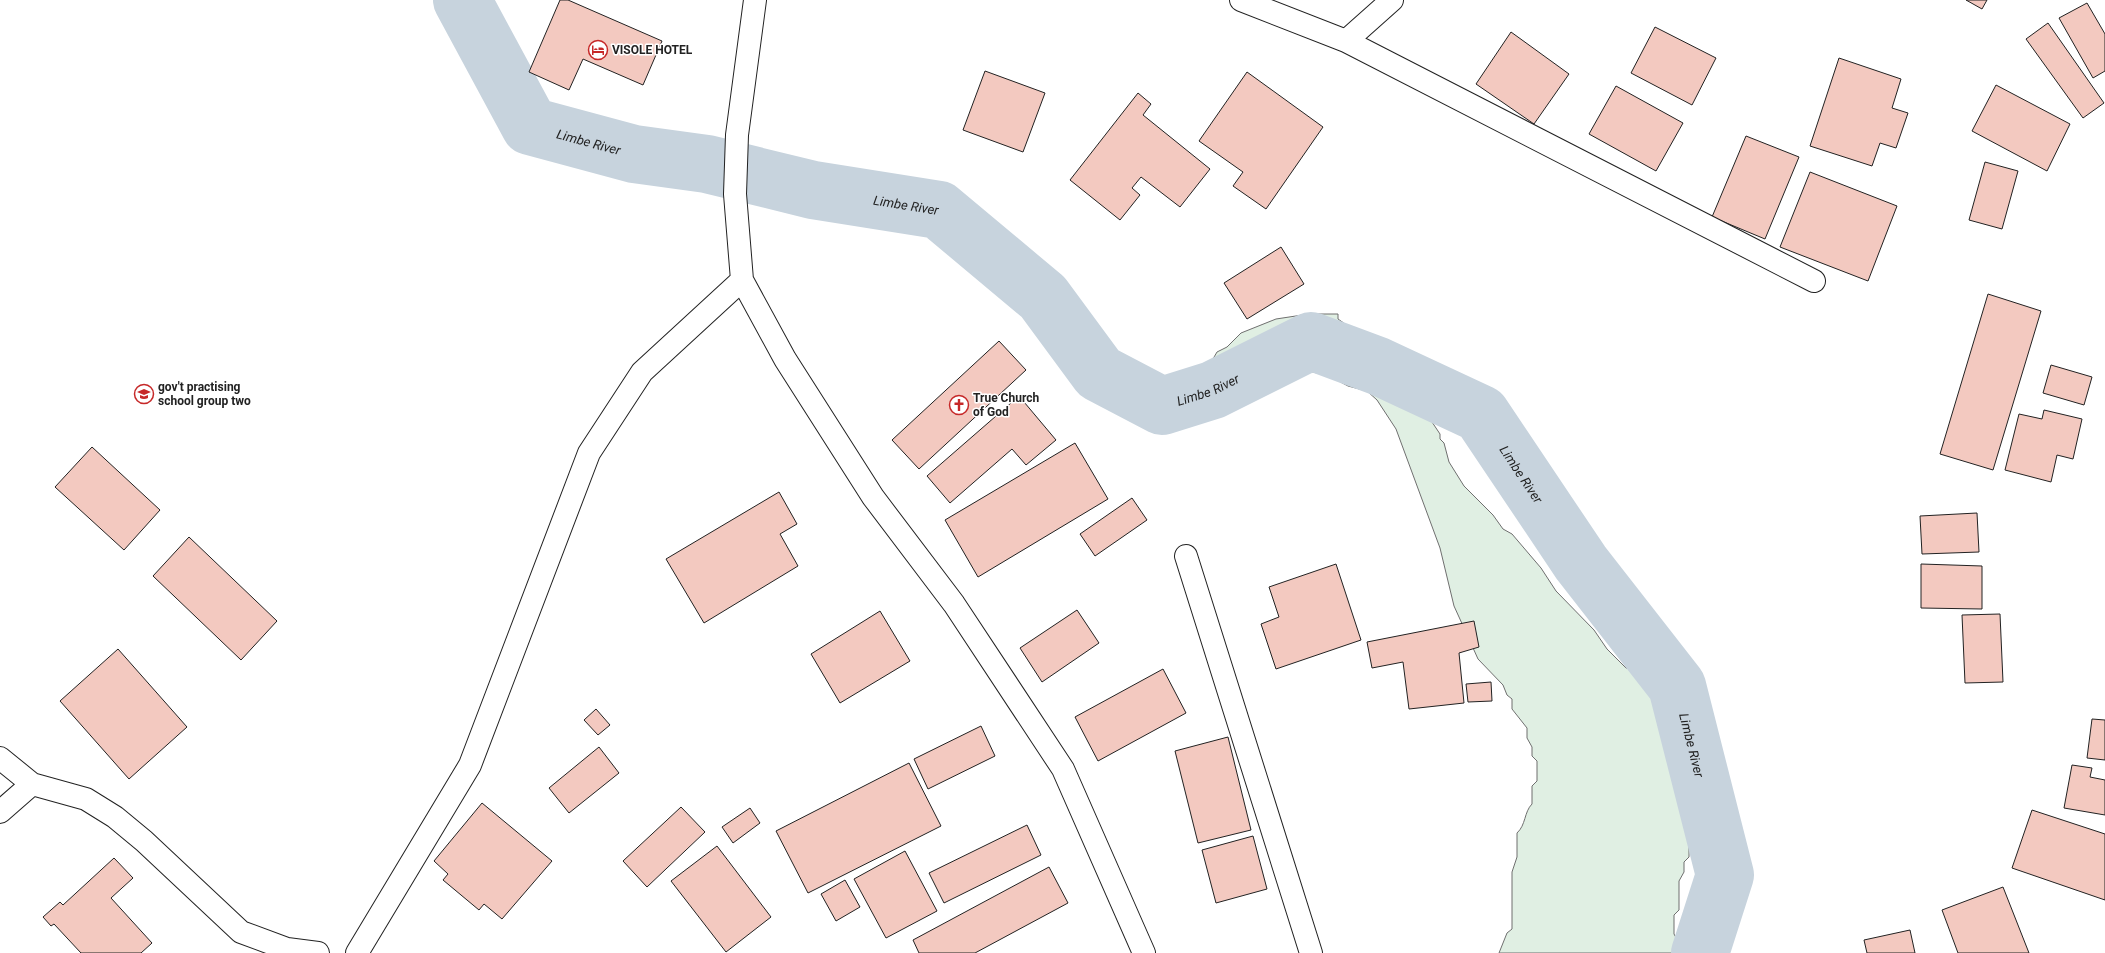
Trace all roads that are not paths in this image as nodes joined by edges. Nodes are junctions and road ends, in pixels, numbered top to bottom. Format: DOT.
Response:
graph roads {
  1 [pos="755,0"];
  2 [pos="1241,0"];
  3 [pos="1392,0"];
  4 [pos="1346,41"];
  5 [pos="742,280"];
  6 [pos="1814,282"];
  7 [pos="1186,556"];
  8 [pos="0,758"];
  9 [pos="32,784"];
  10 [pos="0,812"];
  11 [pos="285,951"];
  12 [pos="318,953"];
  13 [pos="357,953"];
  14 [pos="1144,953"];
  15 [pos="1311,953"];
  1 -- 5 [label="street"];
  2 -- 4 [label="street"];
  3 -- 4 [label="street"];
  4 -- 6 [label="street"];
  5 -- 13 [label="street"];
  5 -- 14 [label="street"];
  7 -- 15 [label="street"];
  8 -- 9 [label="street"];
  9 -- 10 [label="street"];
  9 -- 11 [label="street"];
  11 -- 12 [label="street"];
}
